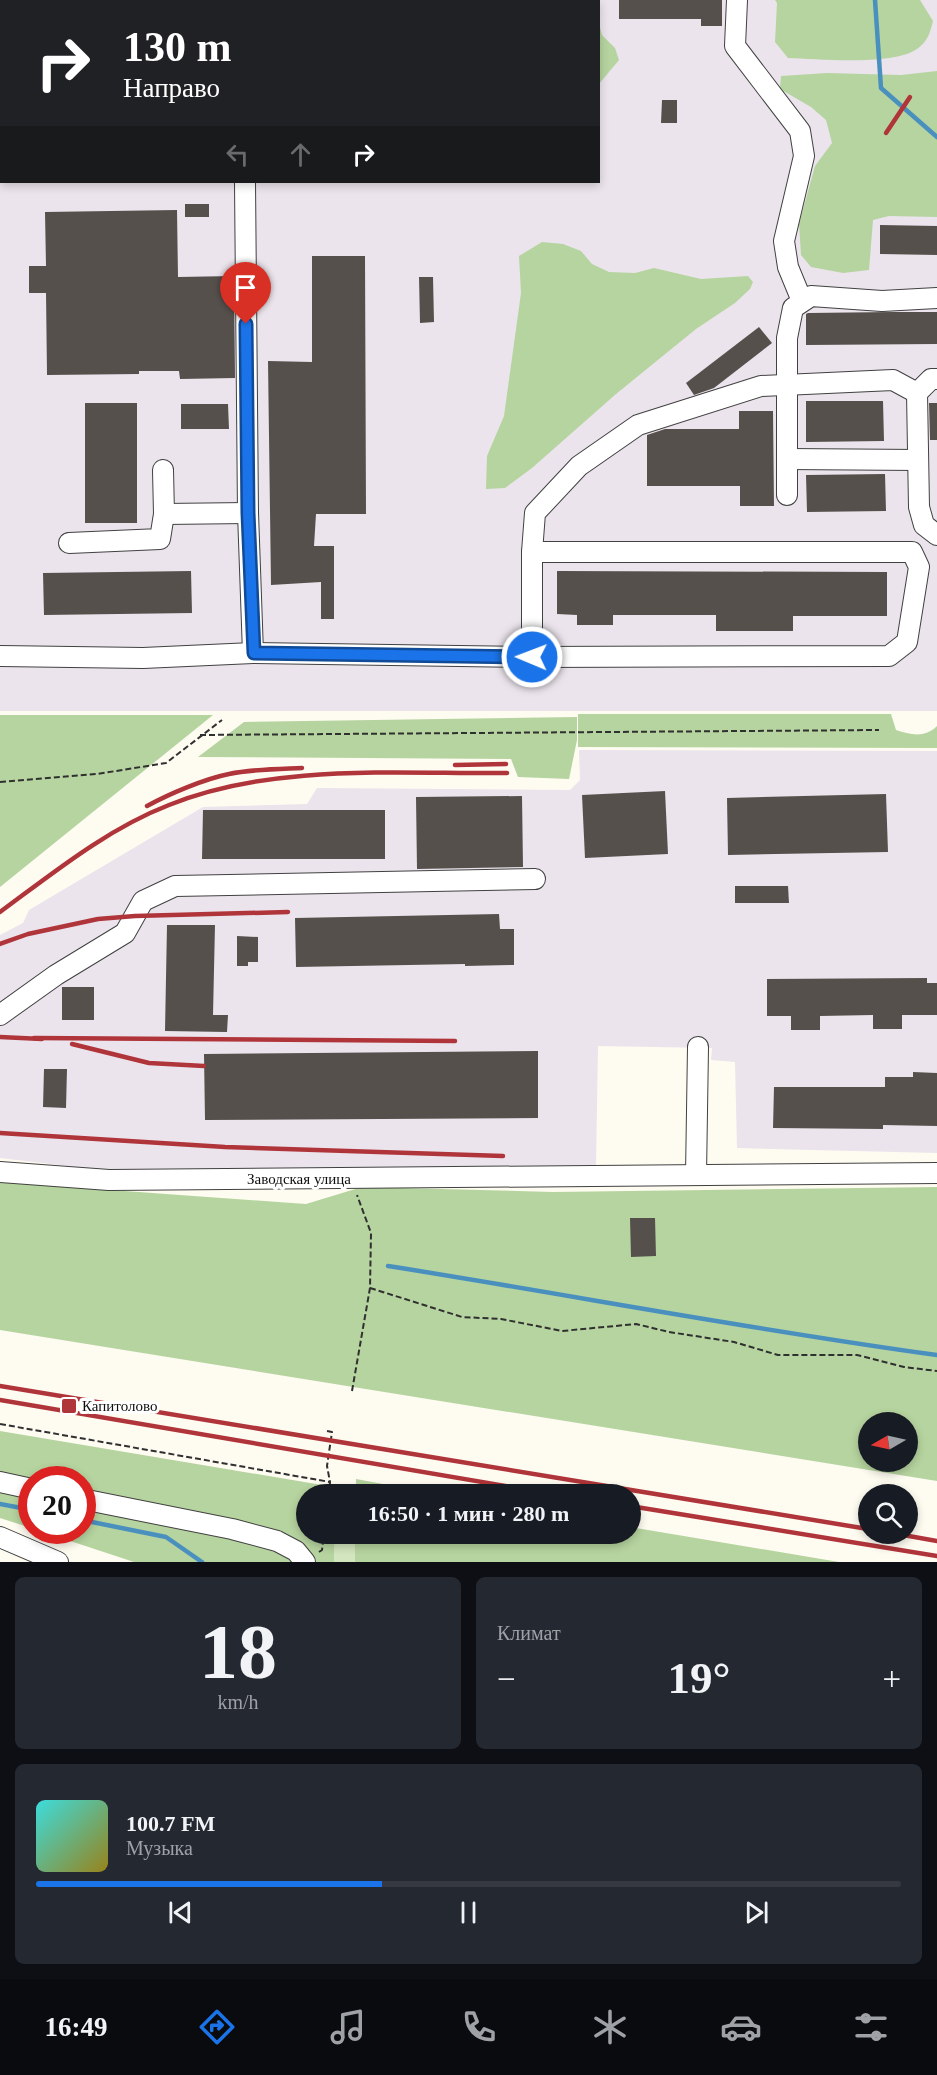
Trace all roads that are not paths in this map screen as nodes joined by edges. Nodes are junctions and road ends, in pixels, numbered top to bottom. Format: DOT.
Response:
graph roads {
  1 [pos="737,0"];
  2 [pos="245,183"];
  3 [pos="937,298"];
  4 [pos="802,302"];
  5 [pos="937,379"];
  6 [pos="786,384"];
  7 [pos="917,393"];
  8 [pos="787,459"];
  9 [pos="918,460"];
  10 [pos="163,470"];
  11 [pos="787,495"];
  12 [pos="248,513"];
  13 [pos="164,514"];
  14 [pos="937,535"];
  15 [pos="69,543"];
  16 [pos="532,552"];
  17 [pos="254,653"];
  18 [pos="0,656"];
  19 [pos="532,657"];
  20 [pos="535,879"];
  21 [pos="0,1015"];
  22 [pos="698,1047"];
  23 [pos="0,1172"];
  24 [pos="937,1173"];
  25 [pos="696,1175"];
  26 [pos="0,1482"];
  27 [pos="18,1486"];
  28 [pos="96,1502"];
  29 [pos="0,1537"];
  30 [pos="58,1562"];
  31 [pos="306,1562"];
  1 -- 4 [label="street"];
  2 -- 12 [label="street"];
  3 -- 4 [label="street"];
  4 -- 6 [label="street"];
  5 -- 7 [label="street"];
  6 -- 7 [label="street"];
  6 -- 8 [label="street"];
  6 -- 16 [label="street"];
  7 -- 9 [label="street"];
  8 -- 9 [label="street"];
  8 -- 11 [label="street"];
  9 -- 14 [label="street"];
  10 -- 13 [label="street"];
  12 -- 13 [label="street"];
  12 -- 17 [label="street"];
  13 -- 15 [label="street"];
  16 -- 19 [label="street"];
  16 -- 19 [label="street"];
  17 -- 18 [label="street"];
  17 -- 19 [label="street"];
  20 -- 21 [label="street"];
  22 -- 25 [label="street"];
  23 -- 25 [label="street, Заводская улица"];
  24 -- 25 [label="street, Заводская улица"];
  26 -- 27 [label="street"];
  28 -- 31 [label="street"];
  29 -- 30 [label="street"];
}
